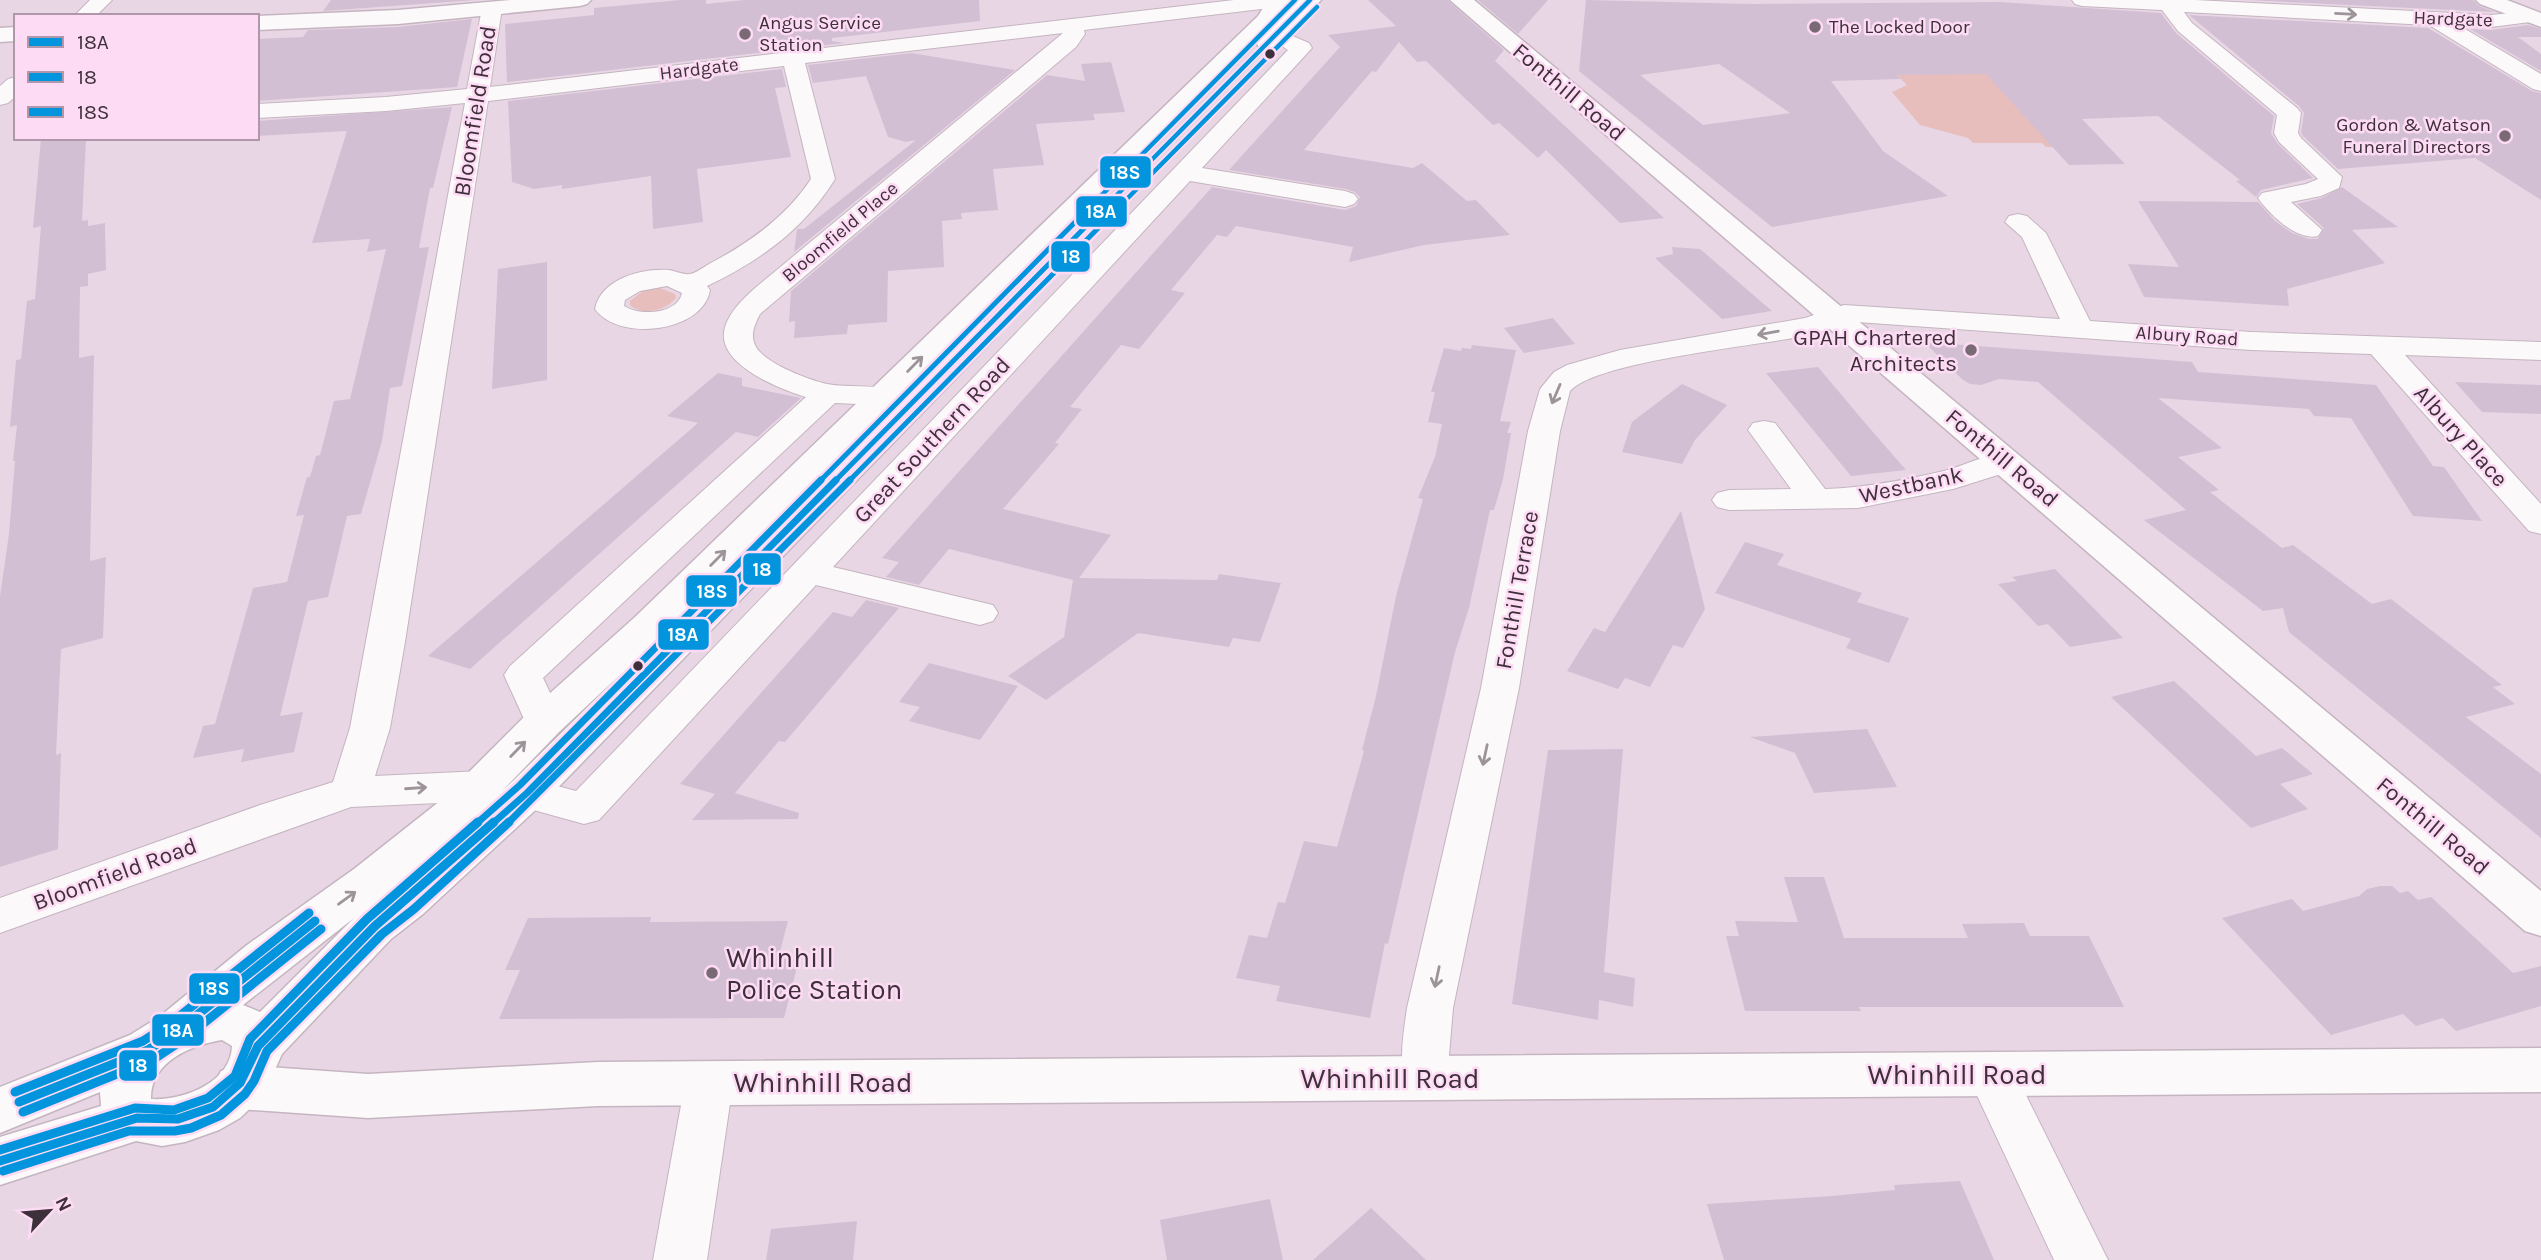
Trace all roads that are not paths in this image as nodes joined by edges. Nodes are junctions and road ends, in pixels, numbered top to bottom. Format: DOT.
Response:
graph roads {
  1 [pos="102,0"];
  2 [pos="580,0"];
  3 [pos="1461,0"];
  4 [pos="2082,0"];
  5 [pos="2487,0"];
  6 [pos="2224,4"];
  7 [pos="2168,5"];
  8 [pos="492,8"];
  9 [pos="1290,8"];
  10 [pos="86,14"];
  11 [pos="2433,19"];
  12 [pos="2536,19"];
  13 [pos="259,23"];
  14 [pos="1073,26"];
  15 [pos="793,58"];
  16 [pos="2541,84"];
  17 [pos="14,86"];
  18 [pos="478,96"];
  19 [pos="0,98"];
  20 [pos="259,111"];
  21 [pos="1186,173"];
  22 [pos="1345,199"];
  23 [pos="2018,222"];
  24 [pos="2309,230"];
  25 [pos="690,284"];
  26 [pos="1834,317"];
  27 [pos="2079,328"];
  28 [pos="2381,347"];
  29 [pos="2541,351"];
  30 [pos="828,393"];
  31 [pos="882,396"];
  32 [pos="1764,430"];
  33 [pos="2006,462"];
  34 [pos="1815,498"];
  35 [pos="1729,500"];
  36 [pos="2541,524"];
  37 [pos="808,572"];
  38 [pos="980,612"];
  39 [pos="544,722"];
  40 [pos="482,786"];
  41 [pos="350,792"];
  42 [pos="527,793"];
  43 [pos="0,915"];
  44 [pos="2541,918"];
  45 [pos="162,1041"];
  46 [pos="249,1066"];
  47 [pos="2541,1070"];
  48 [pos="1991,1074"];
  49 [pos="1427,1078"];
  50 [pos="709,1083"];
  51 [pos="0,1110"];
  52 [pos="137,1118"];
  53 [pos="0,1161"];
  54 [pos="680,1260"];
  55 [pos="2081,1260"];
  1 -- 10 [label="street"];
  2 -- 8 [label="main road"];
  3 -- 26 [label="main road, Fonthill Road"];
  4 -- 7 [label="street, Hardgate"];
  5 -- 12 [label="main road"];
  6 -- 7 [label="street, Hardgate"];
  6 -- 11 [label="street, Hardgate, one-way"];
  7 -- 24 [label="street"];
  8 -- 13 [label="main road"];
  8 -- 18 [label="street, Bloomfield Road"];
  9 -- 14 [label="street, Hardgate"];
  9 -- 21 [label="street, Great Southern Road"];
  31 -- 9 [label="main road, one-way"];
  9 -- 42 [label="main road, Great Southern Road"];
  11 -- 12 [label="street, Hardgate"];
  11 -- 16 [label="street"];
  14 -- 15 [label="street, Hardgate"];
  14 -- 30 [label="street, Bloomfield Place"];
  15 -- 18 [label="street, Hardgate"];
  15 -- 25 [label="street"];
  17 -- 19 [label="street"];
  18 -- 20 [label="street, Hardgate"];
  18 -- 41 [label="street, Bloomfield Road"];
  21 -- 22 [label="street"];
  21 -- 37 [label="street, Great Southern Road"];
  23 -- 27 [label="street"];
  26 -- 27 [label="street, Albury Road"];
  26 -- 33 [label="main road, Fonthill Road"];
  26 -- 49 [label="street, Fonthill Terrace, one-way"];
  27 -- 28 [label="street, Albury Road"];
  28 -- 29 [label="street, Albury Road"];
  28 -- 36 [label="street, Albury Place"];
  30 -- 31 [label="street, Bloomfield Place"];
  30 -- 39 [label="street"];
  39 -- 31 [label="main road, one-way"];
  32 -- 34 [label="street"];
  33 -- 34 [label="street, Westbank"];
  33 -- 44 [label="main road, Fonthill Road"];
  34 -- 35 [label="street, Westbank"];
  37 -- 38 [label="street"];
  37 -- 42 [label="street, Great Southern Road"];
  40 -- 39 [label="main road, one-way"];
  41 -- 40 [label="street, Bloomfield Road, one-way"];
  45 -- 40 [label="main road, one-way"];
  41 -- 43 [label="street, Bloomfield Road"];
  42 -- 46 [label="main road, Great Southern Road"];
  45 -- 46 [label="main road"];
  45 -- 51 [label="main road"];
  45 -- 52 [label="main road"];
  46 -- 50 [label="main road, Whinhill Road"];
  46 -- 52 [label="main road"];
  47 -- 48 [label="main road, Whinhill Road"];
  48 -- 49 [label="main road, Whinhill Road"];
  48 -- 55 [label="street"];
  49 -- 50 [label="main road, Whinhill Road"];
  50 -- 54 [label="street"];
  52 -- 53 [label="main road"];
}
